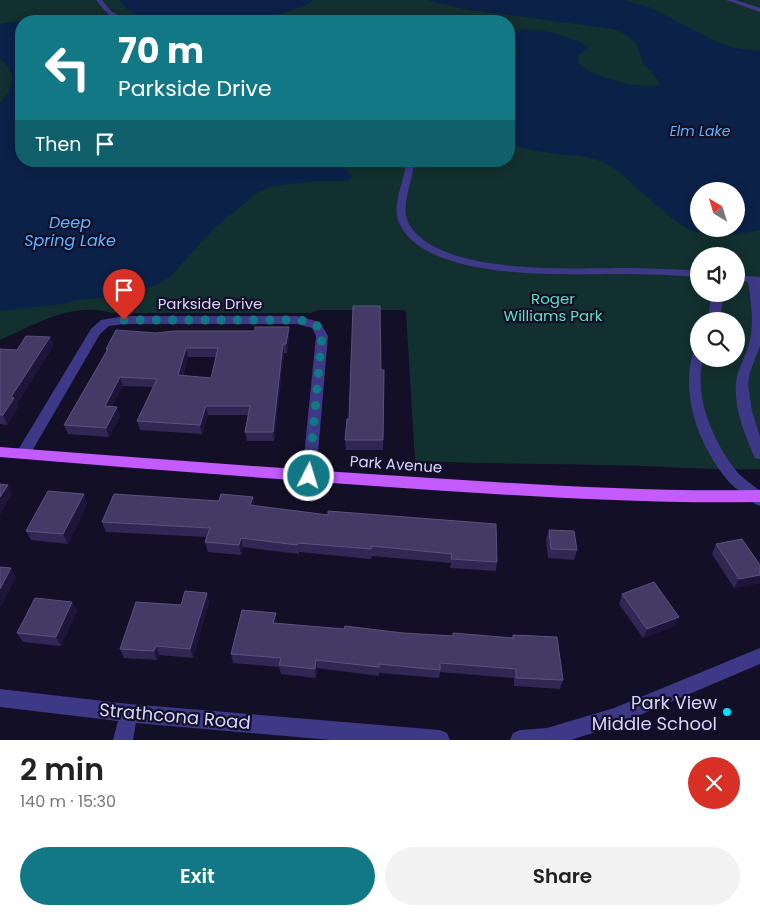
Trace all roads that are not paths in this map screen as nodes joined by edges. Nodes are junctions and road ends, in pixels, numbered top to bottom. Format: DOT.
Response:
graph roads {
  1 [pos="99,0"];
  2 [pos="729,0"];
  3 [pos="760,10"];
  4 [pos="114,15"];
  5 [pos="410,167"];
  6 [pos="690,273"];
  7 [pos="757,280"];
  8 [pos="695,367"];
  9 [pos="0,452"];
  10 [pos="23,454"];
  11 [pos="760,454"];
  12 [pos="309,476"];
  13 [pos="759,496"];
  14 [pos="760,656"];
  15 [pos="0,698"];
  16 [pos="129,713"];
  17 [pos="123,740"];
  18 [pos="440,740"];
  19 [pos="520,740"];
  1 -- 4 [label="street"];
  2 -- 3 [label="street"];
  5 -- 6 [label="street"];
  7 -- 11 [label="street"];
  8 -- 13 [label="street"];
  9 -- 10 [label="main road, Park Avenue"];
  10 -- 12 [label="main road, Park Avenue"];
  10 -- 12 [label="street, Parkside Drive"];
  12 -- 13 [label="main road, Park Avenue"];
  14 -- 19 [label="street"];
  15 -- 16 [label="street, Strathcona Road"];
  16 -- 17 [label="street"];
  16 -- 18 [label="street, Strathcona Road"];
}
